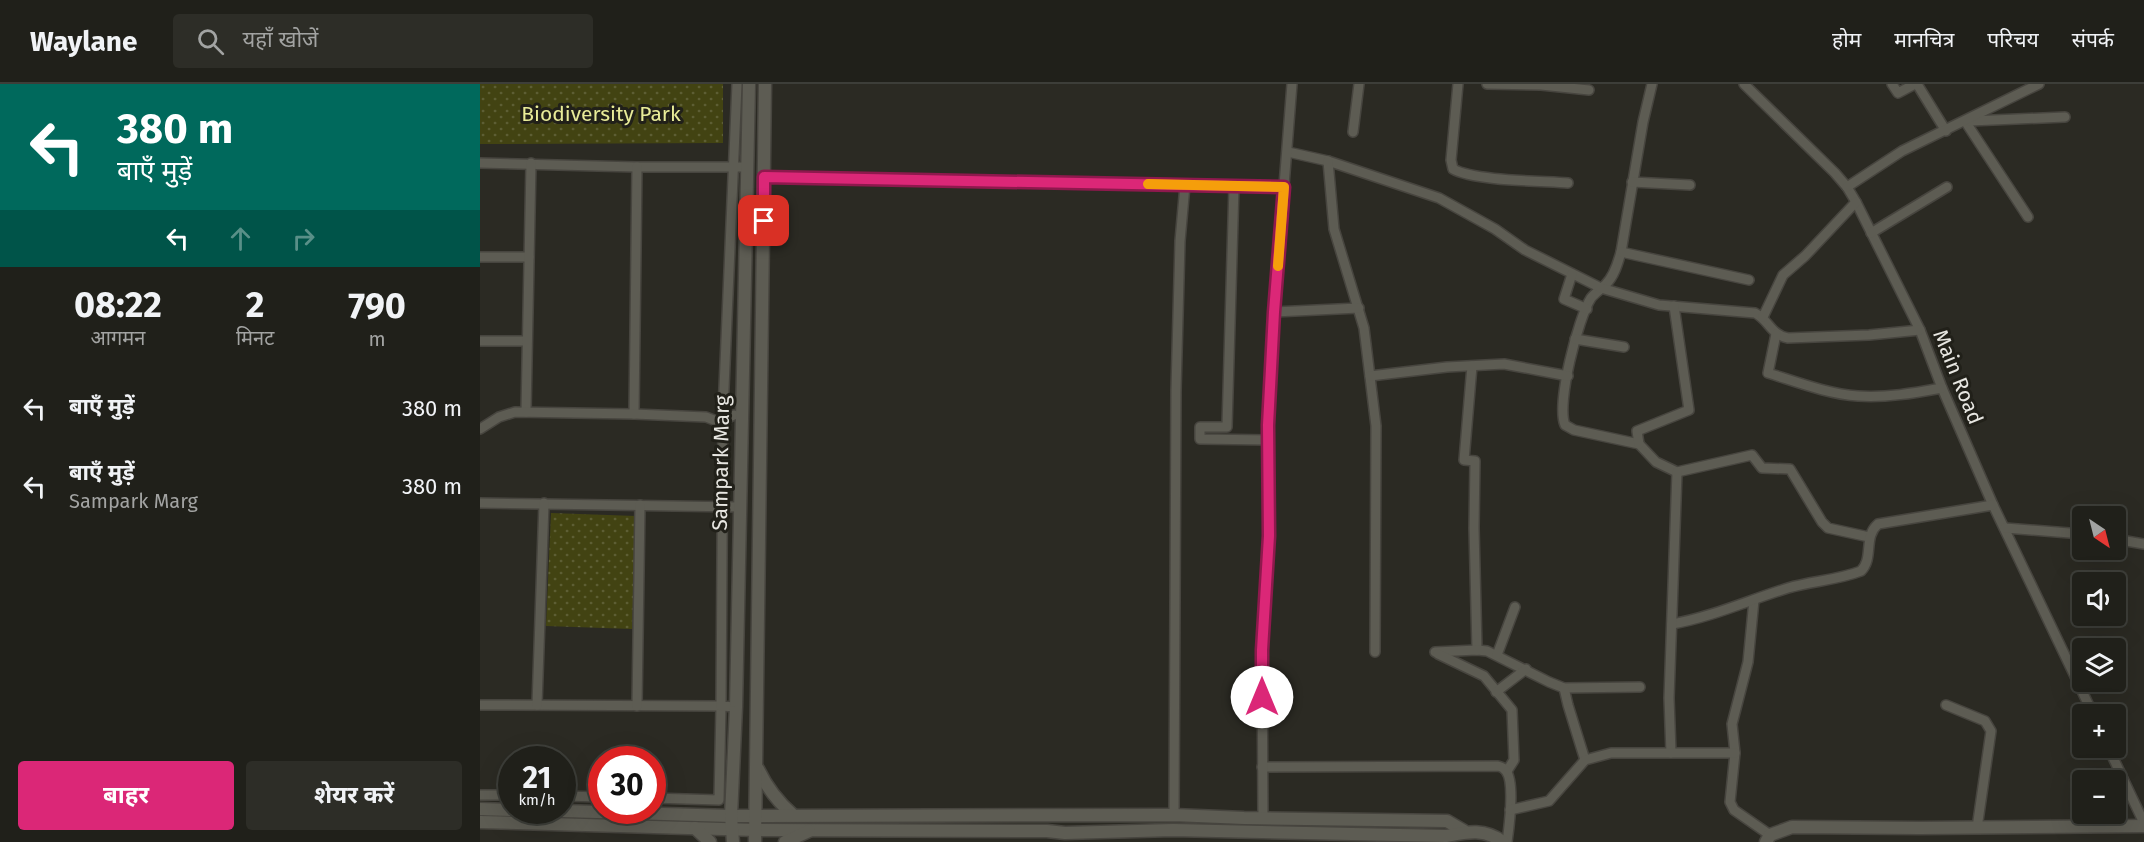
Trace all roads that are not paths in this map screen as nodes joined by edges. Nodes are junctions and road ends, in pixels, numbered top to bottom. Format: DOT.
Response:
graph roads {
  1 [pos="736,84"];
  2 [pos="749,84"];
  3 [pos="765,84"];
  4 [pos="1292,84"];
  5 [pos="1359,84"];
  6 [pos="1458,84"];
  7 [pos="1486,84"];
  8 [pos="1652,84"];
  9 [pos="1744,84"];
  10 [pos="1892,84"];
  11 [pos="1916,84"];
  12 [pos="2039,84"];
  13 [pos="1589,90"];
  14 [pos="2065,117"];
  15 [pos="1965,121"];
  16 [pos="1946,130"];
  17 [pos="1353,132"];
  18 [pos="1288,152"];
  19 [pos="1328,161"];
  20 [pos="480,163"];
  21 [pos="531,163"];
  22 [pos="637,167"];
  23 [pos="748,167"];
  24 [pos="734,168"];
  25 [pos="764,177"];
  26 [pos="1632,182"];
  27 [pos="1568,183"];
  28 [pos="1185,185"];
  29 [pos="1690,185"];
  30 [pos="1234,186"];
  31 [pos="1284,187"];
  32 [pos="1847,187"];
  33 [pos="1947,187"];
  34 [pos="1856,202"];
  35 [pos="2028,217"];
  36 [pos="1871,232"];
  37 [pos="1621,252"];
  38 [pos="480,256"];
  39 [pos="529,257"];
  40 [pos="1572,274"];
  41 [pos="1749,280"];
  42 [pos="1601,288"];
  43 [pos="1674,306"];
  44 [pos="1359,308"];
  45 [pos="1587,309"];
  46 [pos="1274,312"];
  47 [pos="1763,317"];
  48 [pos="1920,330"];
  49 [pos="1776,334"];
  50 [pos="1575,339"];
  51 [pos="480,341"];
  52 [pos="527,341"];
  53 [pos="1624,347"];
  54 [pos="1472,366"];
  55 [pos="1370,376"];
  56 [pos="1568,376"];
  57 [pos="1942,388"];
  58 [pos="526,412"];
  59 [pos="634,414"];
  60 [pos="738,415"];
  61 [pos="723,416"];
  62 [pos="480,429"];
  63 [pos="1268,440"];
  64 [pos="1639,444"];
  65 [pos="1677,472"];
  66 [pos="480,502"];
  67 [pos="544,503"];
  68 [pos="640,505"];
  69 [pos="1993,505"];
  70 [pos="722,507"];
  71 [pos="740,507"];
  72 [pos="2005,528"];
  73 [pos="2072,533"];
  74 [pos="1869,537"];
  75 [pos="2126,541"];
  76 [pos="2144,544"];
  77 [pos="1754,600"];
  78 [pos="1515,608"];
  79 [pos="1672,624"];
  80 [pos="1477,650"];
  81 [pos="1375,652"];
  82 [pos="1497,655"];
  83 [pos="1526,669"];
  84 [pos="1564,687"];
  85 [pos="1640,687"];
  86 [pos="1496,692"];
  87 [pos="2088,704"];
  88 [pos="480,705"];
  89 [pos="537,705"];
  90 [pos="1946,705"];
  91 [pos="637,706"];
  92 [pos="721,706"];
  93 [pos="736,707"];
  94 [pos="1671,753"];
  95 [pos="1735,753"];
  96 [pos="2113,758"];
  97 [pos="1585,760"];
  98 [pos="756,765"];
  99 [pos="1262,767"];
  100 [pos="1507,771"];
  101 [pos="480,795"];
  102 [pos="498,795"];
  103 [pos="666,798"];
  104 [pos="480,809"];
  105 [pos="498,810"];
  106 [pos="1510,810"];
  107 [pos="576,811"];
  108 [pos="1174,814"];
  109 [pos="756,815"];
  110 [pos="793,815"];
  111 [pos="1149,815"];
  112 [pos="731,816"];
  113 [pos="1244,818"];
  114 [pos="1263,818"];
  115 [pos="480,822"];
  116 [pos="2144,825"];
  117 [pos="695,828"];
  118 [pos="1977,828"];
  119 [pos="813,830"];
  120 [pos="1150,831"];
  121 [pos="1464,831"];
  122 [pos="1243,832"];
  123 [pos="732,836"];
  124 [pos="755,836"];
  125 [pos="1047,836"];
  126 [pos="1065,837"];
  127 [pos="1768,839"];
  128 [pos="710,842"];
  129 [pos="785,842"];
  130 [pos="1505,842"];
  131 [pos="1783,842"];
  1 -- 24 [label="street"];
  2 -- 23 [label="street, Sampark Marg"];
  3 -- 25 [label="street, Sampark Marg"];
  4 -- 18 [label="street"];
  5 -- 17 [label="street"];
  6 -- 27 [label="street"];
  7 -- 13 [label="street"];
  8 -- 26 [label="street"];
  9 -- 32 [label="street, Main Road"];
  10 -- 11 [label="street"];
  11 -- 16 [label="street"];
  12 -- 15 [label="street"];
  14 -- 15 [label="street"];
  15 -- 16 [label="street"];
  15 -- 35 [label="street"];
  16 -- 32 [label="street"];
  18 -- 19 [label="street"];
  18 -- 31 [label="street"];
  19 -- 40 [label="street"];
  19 -- 44 [label="street"];
  20 -- 21 [label="street"];
  21 -- 22 [label="street"];
  21 -- 39 [label="street"];
  22 -- 24 [label="street"];
  22 -- 59 [label="street"];
  23 -- 24 [label="street"];
  23 -- 60 [label="street, Sampark Marg"];
  24 -- 61 [label="street"];
  25 -- 28 [label="street"];
  25 -- 98 [label="street, Sampark Marg"];
  26 -- 29 [label="street"];
  26 -- 37 [label="street"];
  28 -- 30 [label="street"];
  28 -- 108 [label="street"];
  30 -- 31 [label="street"];
  30 -- 63 [label="street"];
  31 -- 46 [label="street"];
  32 -- 34 [label="street, Main Road"];
  33 -- 36 [label="street"];
  34 -- 36 [label="street, Main Road"];
  34 -- 47 [label="street"];
  36 -- 48 [label="street, Main Road"];
  37 -- 41 [label="street"];
  37 -- 42 [label="street"];
  38 -- 39 [label="street"];
  39 -- 52 [label="street"];
  40 -- 42 [label="street"];
  40 -- 45 [label="street"];
  42 -- 43 [label="street"];
  42 -- 45 [label="street"];
  43 -- 47 [label="street"];
  43 -- 64 [label="street"];
  44 -- 46 [label="street"];
  44 -- 55 [label="street"];
  45 -- 50 [label="street"];
  46 -- 63 [label="street"];
  47 -- 49 [label="street"];
  48 -- 49 [label="street"];
  48 -- 57 [label="street, Main Road"];
  49 -- 57 [label="street"];
  50 -- 53 [label="street"];
  50 -- 56 [label="street"];
  51 -- 52 [label="street"];
  52 -- 58 [label="street"];
  54 -- 55 [label="street"];
  54 -- 56 [label="street"];
  54 -- 80 [label="street"];
  55 -- 81 [label="street"];
  56 -- 64 [label="street"];
  57 -- 69 [label="street, Main Road"];
  58 -- 59 [label="street"];
  58 -- 62 [label="street"];
  59 -- 61 [label="street"];
  60 -- 61 [label="street"];
  60 -- 71 [label="street, Sampark Marg"];
  61 -- 70 [label="street"];
  63 -- 99 [label="street"];
  64 -- 65 [label="street"];
  65 -- 74 [label="street"];
  65 -- 79 [label="street"];
  66 -- 67 [label="street"];
  67 -- 68 [label="street"];
  67 -- 89 [label="street"];
  68 -- 70 [label="street"];
  68 -- 91 [label="street"];
  69 -- 72 [label="street, Main Road"];
  69 -- 74 [label="street"];
  70 -- 71 [label="street"];
  70 -- 92 [label="street"];
  71 -- 93 [label="street, Sampark Marg"];
  72 -- 73 [label="street"];
  72 -- 87 [label="street, Main Road"];
  74 -- 77 [label="street"];
  75 -- 76 [label="street"];
  77 -- 79 [label="street"];
  77 -- 95 [label="street"];
  78 -- 82 [label="street"];
  79 -- 94 [label="street"];
  80 -- 82 [label="street"];
  80 -- 86 [label="street"];
  82 -- 83 [label="street"];
  83 -- 84 [label="street"];
  83 -- 86 [label="street"];
  84 -- 85 [label="street"];
  84 -- 97 [label="street"];
  86 -- 100 [label="street"];
  88 -- 89 [label="street"];
  89 -- 91 [label="street"];
  90 -- 118 [label="street"];
  91 -- 92 [label="street"];
  92 -- 93 [label="street"];
  92 -- 103 [label="street"];
  93 -- 112 [label="street, Sampark Marg"];
  94 -- 95 [label="street"];
  94 -- 97 [label="street"];
  95 -- 127 [label="street"];
  96 -- 116 [label="street"];
  97 -- 106 [label="street"];
  98 -- 109 [label="street, Sampark Marg"];
  98 -- 110 [label="street"];
  99 -- 100 [label="street"];
  99 -- 114 [label="street"];
  100 -- 106 [label="street"];
  101 -- 102 [label="street"];
  104 -- 105 [label="street"];
  106 -- 130 [label="street"];
  107 -- 112 [label="street"];
  108 -- 111 [label="street"];
  108 -- 113 [label="street"];
  109 -- 110 [label="street"];
  109 -- 112 [label="street"];
  109 -- 124 [label="street, Sampark Marg"];
  110 -- 111 [label="street"];
  111 -- 120 [label="street"];
  112 -- 123 [label="street, Sampark Marg"];
  113 -- 114 [label="street"];
  113 -- 122 [label="street"];
  114 -- 121 [label="street"];
  115 -- 117 [label="street"];
  116 -- 118 [label="street"];
  117 -- 123 [label="street"];
  117 -- 128 [label="street"];
  118 -- 127 [label="street"];
  119 -- 124 [label="street"];
  119 -- 125 [label="street"];
  119 -- 129 [label="street"];
  120 -- 122 [label="street"];
  120 -- 126 [label="street"];
  121 -- 122 [label="street"];
  121 -- 130 [label="street"];
  123 -- 124 [label="street"];
  125 -- 126 [label="street"];
  127 -- 131 [label="street"];
}
